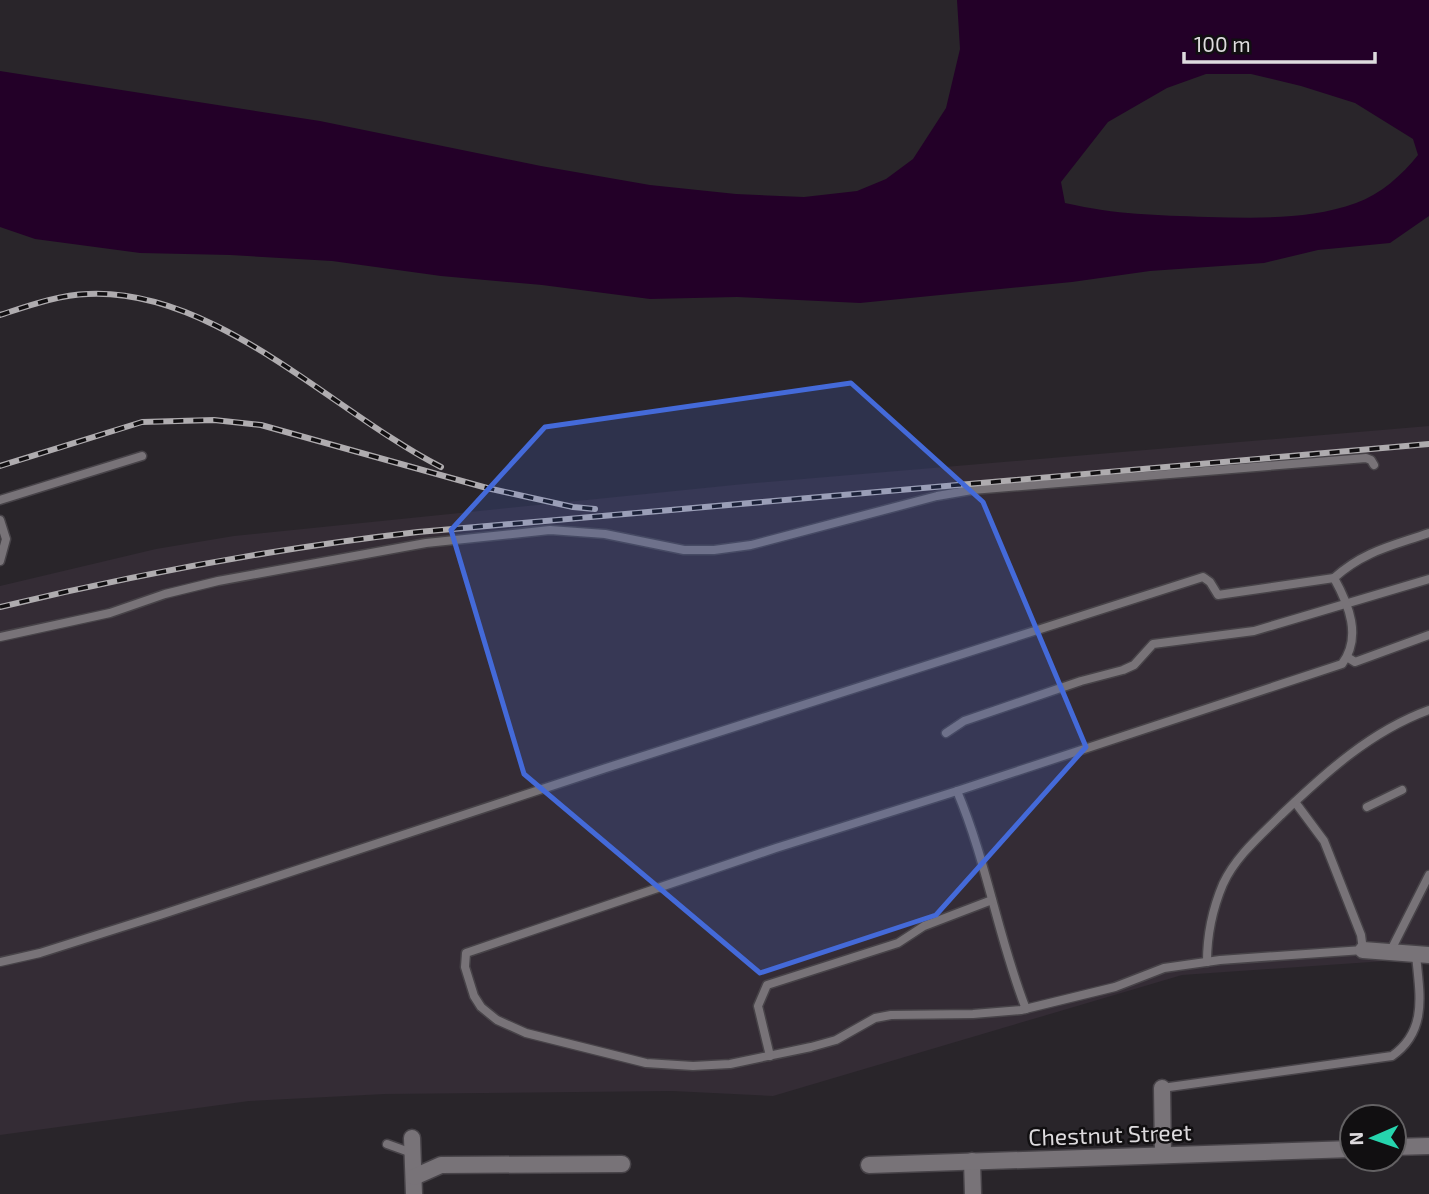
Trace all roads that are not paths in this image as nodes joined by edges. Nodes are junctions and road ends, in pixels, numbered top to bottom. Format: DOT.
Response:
graph roads {
  1 [pos="142,456"];
  2 [pos="1374,465"];
  3 [pos="0,500"];
  4 [pos="0,520"];
  5 [pos="1429,533"];
  6 [pos="0,561"];
  7 [pos="1335,578"];
  8 [pos="1429,579"];
  9 [pos="1348,602"];
  10 [pos="1429,635"];
  11 [pos="0,637"];
  12 [pos="1347,657"];
  13 [pos="1429,710"];
  14 [pos="946,733"];
  15 [pos="1402,790"];
  16 [pos="957,792"];
  17 [pos="1295,802"];
  18 [pos="1367,807"];
  19 [pos="1429,875"];
  20 [pos="992,900"];
  21 [pos="1363,950"];
  22 [pos="1390,952"];
  23 [pos="1423,954"];
  24 [pos="0,962"];
  25 [pos="1207,962"];
  26 [pos="1027,1009"];
  27 [pos="770,1056"];
  28 [pos="1162,1088"];
  29 [pos="387,1144"];
  30 [pos="412,1145"];
  31 [pos="1429,1146"];
  32 [pos="1408,1147"];
  33 [pos="1338,1149"];
  34 [pos="1164,1155"];
  35 [pos="972,1161"];
  36 [pos="622,1164"];
  37 [pos="869,1165"];
  38 [pos="414,1177"];
  39 [pos="414,1194"];
  40 [pos="973,1194"];
  1 -- 3 [label="lane"];
  2 -- 11 [label="lane"];
  4 -- 6 [label="lane"];
  5 -- 7 [label="lane"];
  7 -- 9 [label="lane"];
  7 -- 24 [label="lane"];
  8 -- 9 [label="lane"];
  9 -- 12 [label="lane"];
  9 -- 14 [label="lane"];
  10 -- 12 [label="lane"];
  12 -- 16 [label="lane"];
  13 -- 17 [label="lane"];
  15 -- 18 [label="lane"];
  16 -- 20 [label="lane"];
  16 -- 27 [label="lane"];
  17 -- 21 [label="lane"];
  17 -- 25 [label="lane"];
  19 -- 22 [label="lane"];
  20 -- 26 [label="lane"];
  20 -- 27 [label="lane"];
  21 -- 22 [label="street"];
  21 -- 25 [label="lane"];
  22 -- 23 [label="street"];
  23 -- 28 [label="lane"];
  25 -- 26 [label="lane"];
  26 -- 27 [label="lane"];
  28 -- 34 [label="street"];
  29 -- 30 [label="lane"];
  30 -- 38 [label="street"];
  31 -- 32 [label="street"];
  33 -- 34 [label="street, Chestnut Street"];
  34 -- 35 [label="street, Chestnut Street"];
  35 -- 37 [label="street, Chestnut Street"];
  35 -- 40 [label="street"];
  36 -- 38 [label="street"];
  38 -- 39 [label="street"];
}
